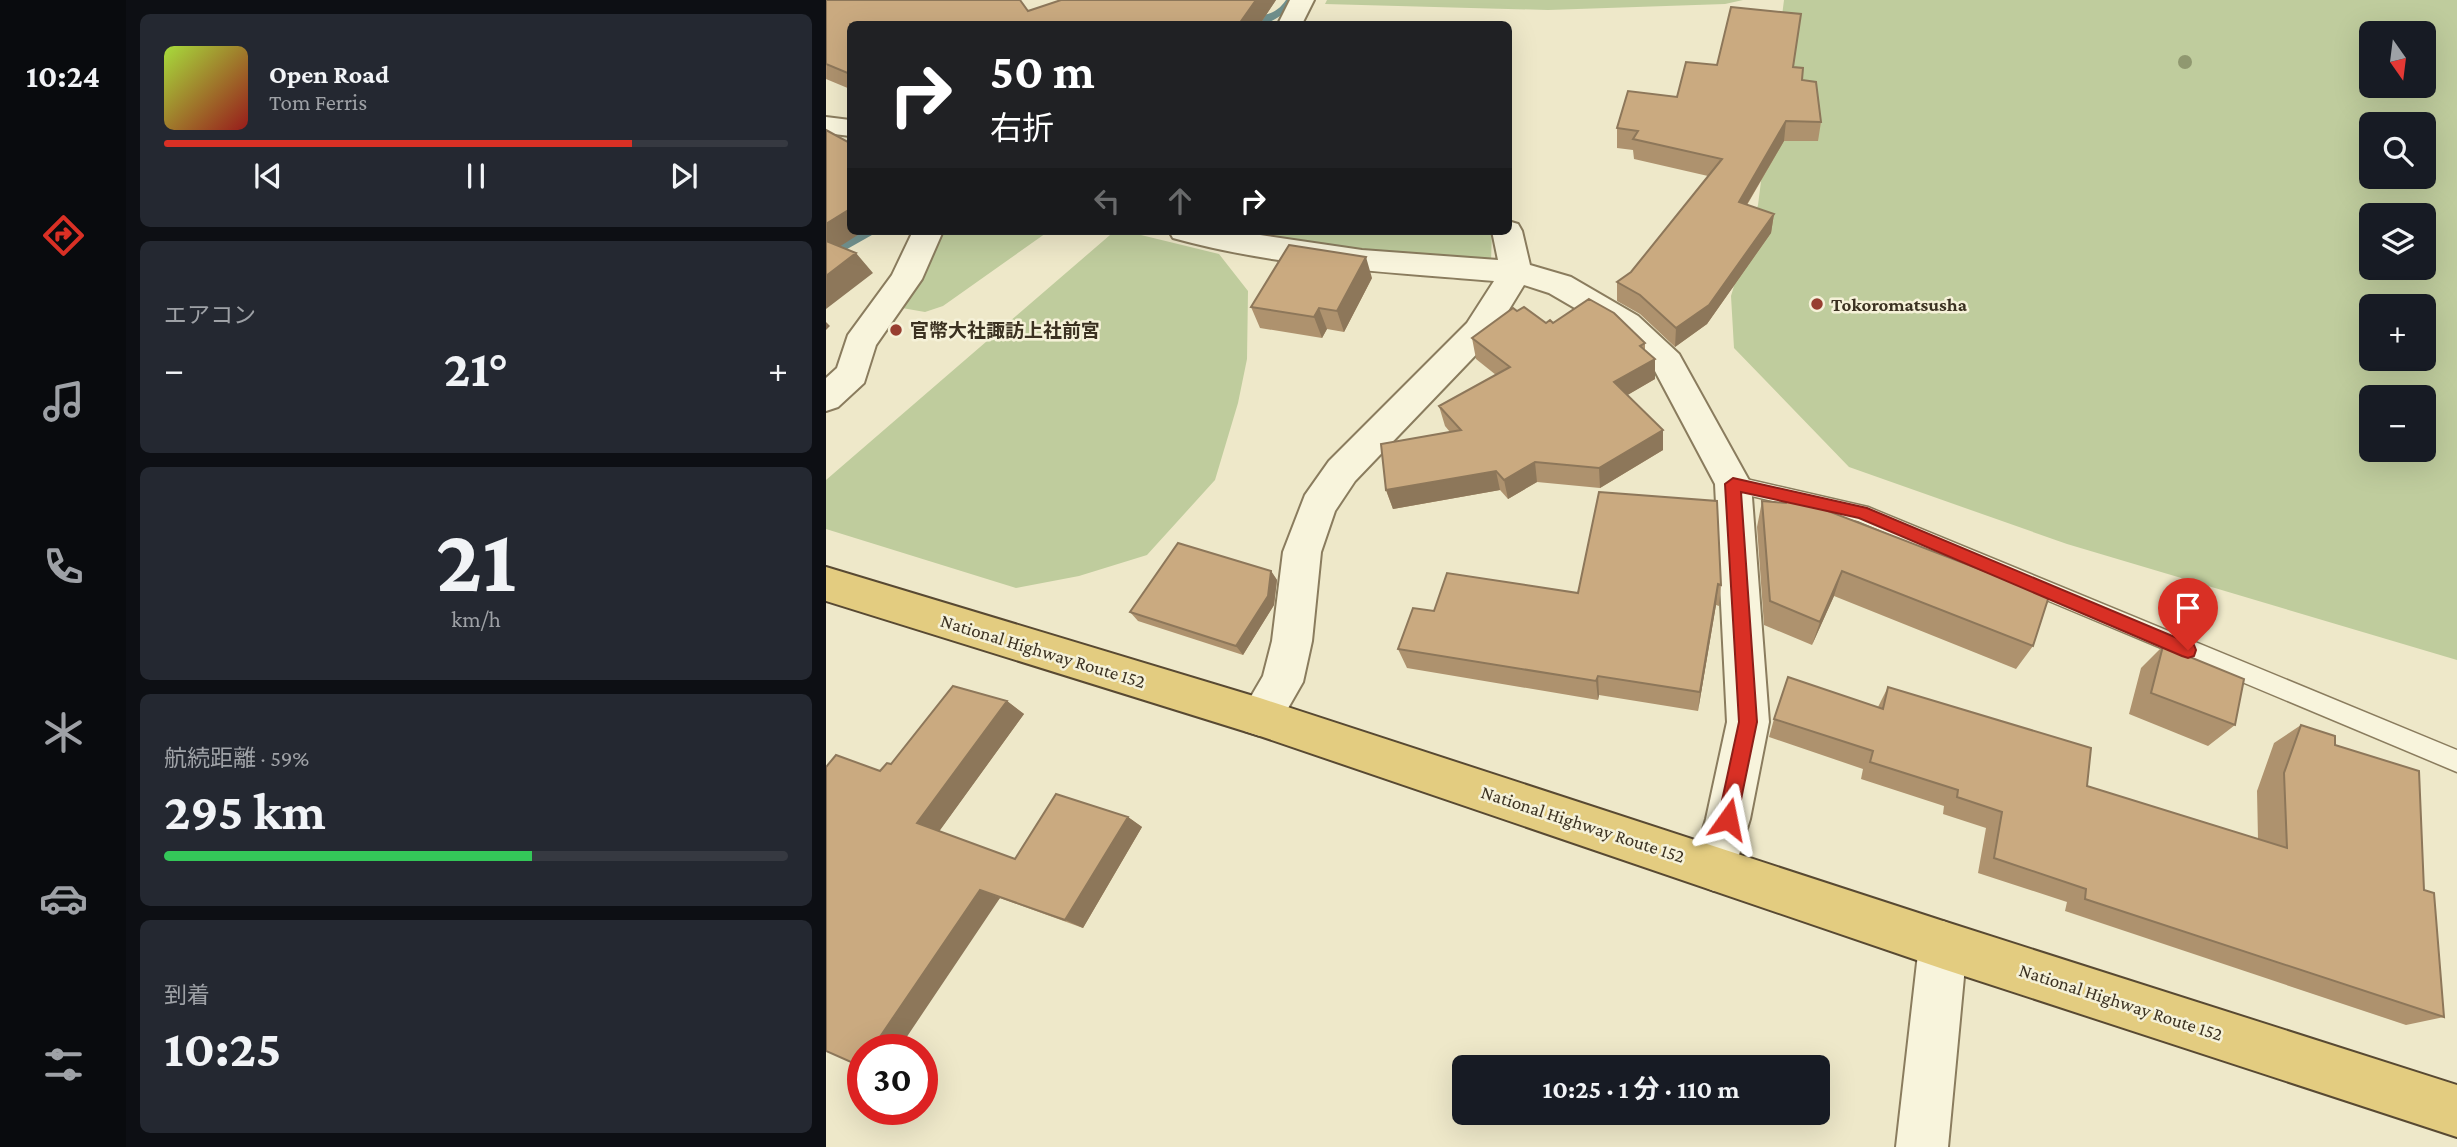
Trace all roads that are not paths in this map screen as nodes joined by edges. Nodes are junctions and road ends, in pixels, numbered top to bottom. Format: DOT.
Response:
graph roads {
  1 [pos="1301,0"];
  2 [pos="1291,21"];
  3 [pos="826,125"];
  4 [pos="847,128"];
  5 [pos="926,235"];
  6 [pos="1199,235"];
  7 [pos="1508,235"];
  8 [pos="1516,272"];
  9 [pos="826,398"];
  10 [pos="1733,484"];
  11 [pos="826,584"];
  12 [pos="1260,717"];
  13 [pos="2457,761"];
  14 [pos="1714,868"];
  15 [pos="1943,945"];
  16 [pos="2457,1111"];
  17 [pos="1922,1147"];
  1 -- 2 [label="street"];
  3 -- 4 [label="street"];
  5 -- 9 [label="street"];
  6 -- 8 [label="street"];
  7 -- 8 [label="street"];
  8 -- 10 [label="street"];
  8 -- 12 [label="street"];
  10 -- 13 [label="lane"];
  10 -- 14 [label="street"];
  11 -- 12 [label="highway, National Highway Route 152"];
  12 -- 14 [label="highway, National Highway Route 152"];
  14 -- 15 [label="highway, National Highway Route 152"];
  15 -- 16 [label="highway, National Highway Route 152"];
  15 -- 17 [label="street"];
}
